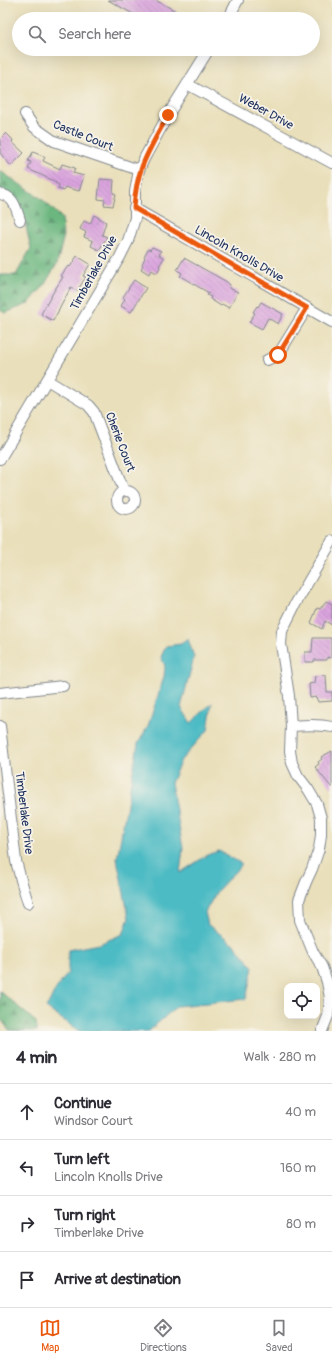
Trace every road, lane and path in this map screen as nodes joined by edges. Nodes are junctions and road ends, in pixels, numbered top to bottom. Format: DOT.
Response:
graph roads {
  1 [pos="238,0"];
  2 [pos="232,12"];
  3 [pos="205,56"];
  4 [pos="187,84"];
  5 [pos="25,114"];
  6 [pos="332,163"];
  7 [pos="139,170"];
  8 [pos="0,194"];
  9 [pos="134,208"];
  10 [pos="20,220"];
  11 [pos="307,308"];
  12 [pos="332,322"];
  13 [pos="267,360"];
  14 [pos="47,380"];
  15 [pos="0,459"];
  16 [pos="124,491"];
  17 [pos="332,541"];
  18 [pos="63,686"];
  19 [pos="0,693"];
  20 [pos="0,726"];
  21 [pos="291,726"];
  22 [pos="332,727"];
  23 [pos="28,903"];
  24 [pos="322,1031"];
  1 -- 2 [label="street"];
  3 -- 4 [label="street, Timberlake Drive"];
  4 -- 6 [label="street, Weber Drive"];
  4 -- 7 [label="street, Timberlake Drive"];
  5 -- 7 [label="street, Castle Court"];
  7 -- 9 [label="street, Timberlake Drive"];
  8 -- 10 [label="street"];
  9 -- 11 [label="street, Lincoln Knolls Drive"];
  9 -- 14 [label="street, Timberlake Drive"];
  11 -- 12 [label="street, Lincoln Knolls Drive"];
  11 -- 13 [label="street"];
  14 -- 15 [label="street, Timberlake Drive"];
  14 -- 16 [label="street, Cherie Court"];
  17 -- 21 [label="street"];
  18 -- 19 [label="street"];
  20 -- 23 [label="street, Timberlake Drive"];
  21 -- 22 [label="street"];
  21 -- 24 [label="street"];
}
